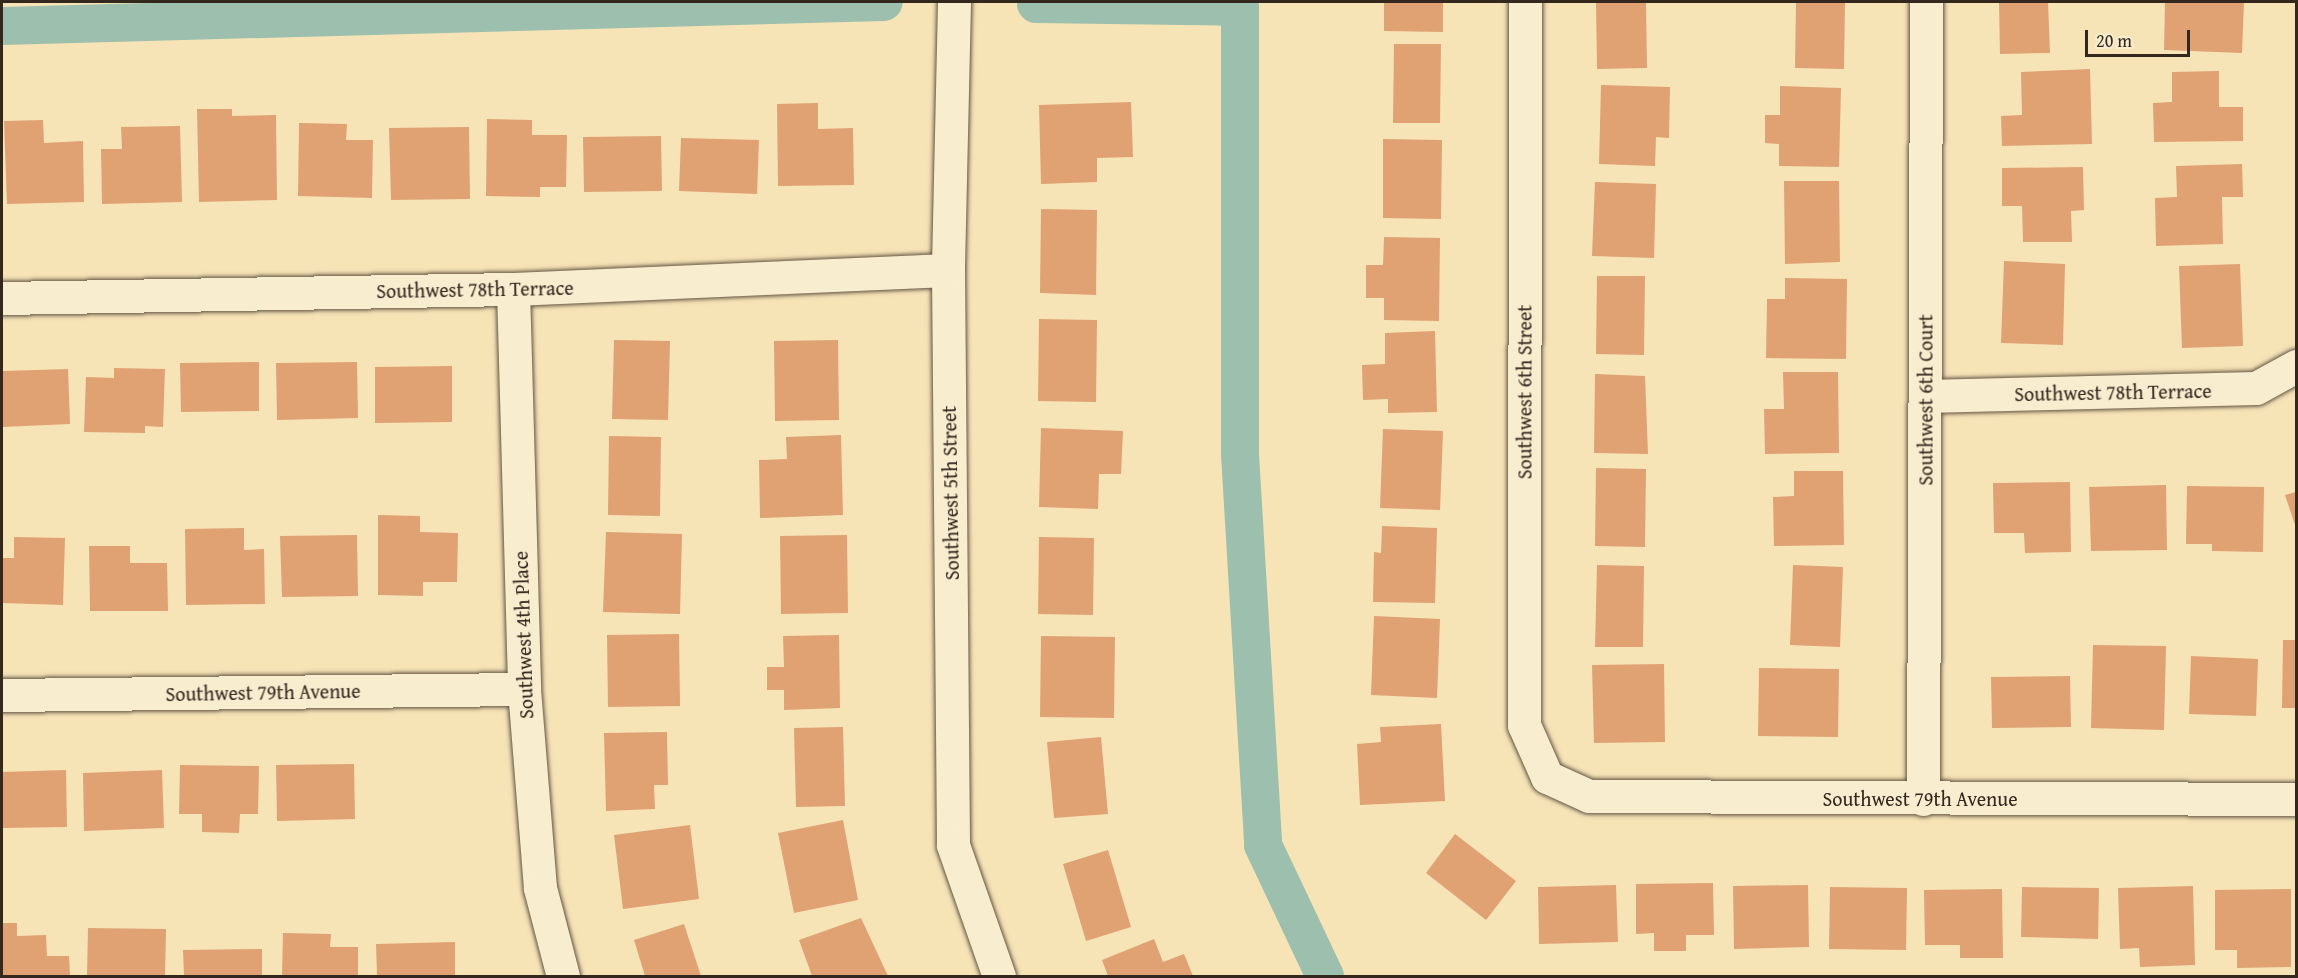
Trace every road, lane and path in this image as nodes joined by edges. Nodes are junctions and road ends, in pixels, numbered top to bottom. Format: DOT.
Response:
graph roads {
  1 [pos="954,2"];
  2 [pos="1525,2"];
  3 [pos="1926,2"];
  4 [pos="948,270"];
  5 [pos="513,289"];
  6 [pos="2,298"];
  7 [pos="2296,366"];
  8 [pos="1925,396"];
  9 [pos="524,688"];
  10 [pos="2,695"];
  11 [pos="1547,777"];
  12 [pos="1923,799"];
  13 [pos="2296,799"];
  14 [pos="563,976"];
  15 [pos="999,976"];
  1 -- 4 [label="street, Southwest 5th Street"];
  2 -- 11 [label="street, Southwest 6th Street"];
  3 -- 8 [label="street, Southwest 6th Court"];
  4 -- 5 [label="street, Southwest 78th Terrace"];
  4 -- 15 [label="street, Southwest 5th Street"];
  5 -- 6 [label="street, Southwest 78th Terrace"];
  5 -- 9 [label="street, Southwest 4th Place"];
  7 -- 8 [label="street, Southwest 78th Terrace"];
  8 -- 12 [label="street, Southwest 6th Court"];
  9 -- 10 [label="street, Southwest 79th Avenue"];
  9 -- 14 [label="street, Southwest 4th Place"];
  11 -- 12 [label="street, Southwest 79th Avenue"];
  12 -- 13 [label="street, Southwest 79th Avenue"];
}
